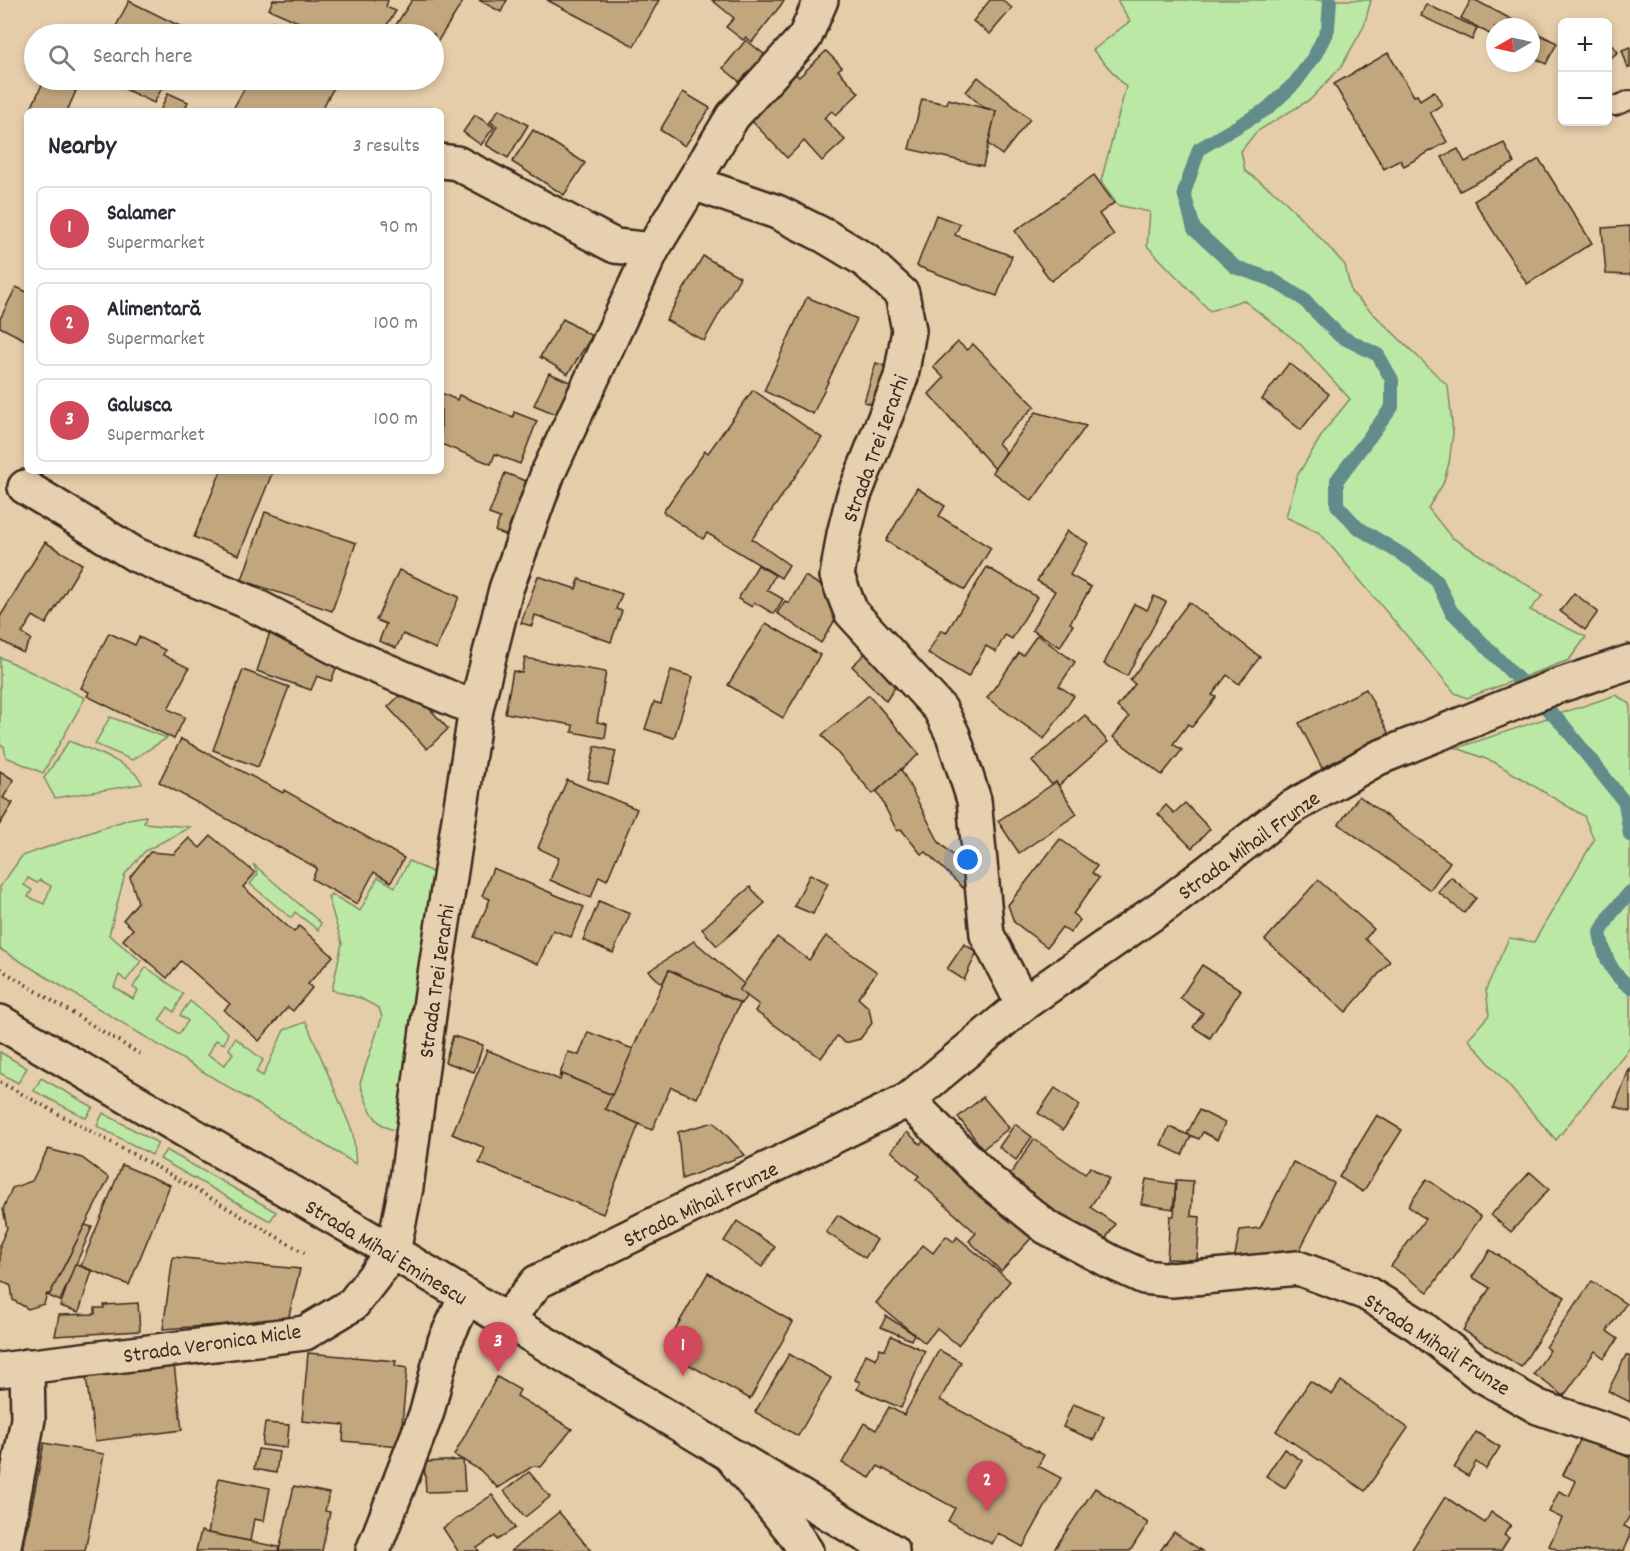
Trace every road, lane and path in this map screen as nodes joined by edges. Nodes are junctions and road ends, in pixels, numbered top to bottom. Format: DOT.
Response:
graph roads {
  1 [pos="821,0"];
  2 [pos="444,161"];
  3 [pos="693,183"];
  4 [pos="652,250"];
  5 [pos="25,487"];
  6 [pos="1630,662"];
  7 [pos="476,709"];
  8 [pos="1023,1004"];
  9 [pos="0,1022"];
  10 [pos="0,1082"];
  11 [pos="908,1100"];
  12 [pos="393,1252"];
  13 [pos="308,1255"];
  14 [pos="466,1297"];
  15 [pos="506,1322"];
  16 [pos="13,1368"];
  17 [pos="1630,1438"];
  18 [pos="729,1454"];
  19 [pos="3,1551"];
  20 [pos="373,1551"];
  21 [pos="806,1551"];
  22 [pos="892,1551"];
  1 -- 3 [label="street, Strada Trei Ierarhi"];
  2 -- 4 [label="street"];
  3 -- 4 [label="street, Strada Trei Ierarhi"];
  3 -- 8 [label="street, Strada Trei Ierarhi"];
  4 -- 7 [label="street, Strada Trei Ierarhi"];
  5 -- 7 [label="street"];
  6 -- 8 [label="street, Strada Mihail Frunze"];
  7 -- 12 [label="street, Strada Trei Ierarhi"];
  8 -- 11 [label="street, Strada Mihail Frunze"];
  9 -- 12 [label="street, Strada Mihai Eminescu"];
  10 -- 13 [label="path"];
  11 -- 15 [label="street, Strada Mihail Frunze"];
  11 -- 17 [label="street, Strada Mihail Frunze"];
  12 -- 14 [label="street, Strada Mihai Eminescu"];
  12 -- 16 [label="street, Strada Veronica Micle"];
  14 -- 15 [label="street, Strada Mihai Eminescu"];
  14 -- 20 [label="street"];
  15 -- 18 [label="street, Strada Mihai Eminescu"];
  16 -- 19 [label="street"];
  18 -- 21 [label="street, Strada Mihai Eminescu"];
  18 -- 22 [label="street"];
}
